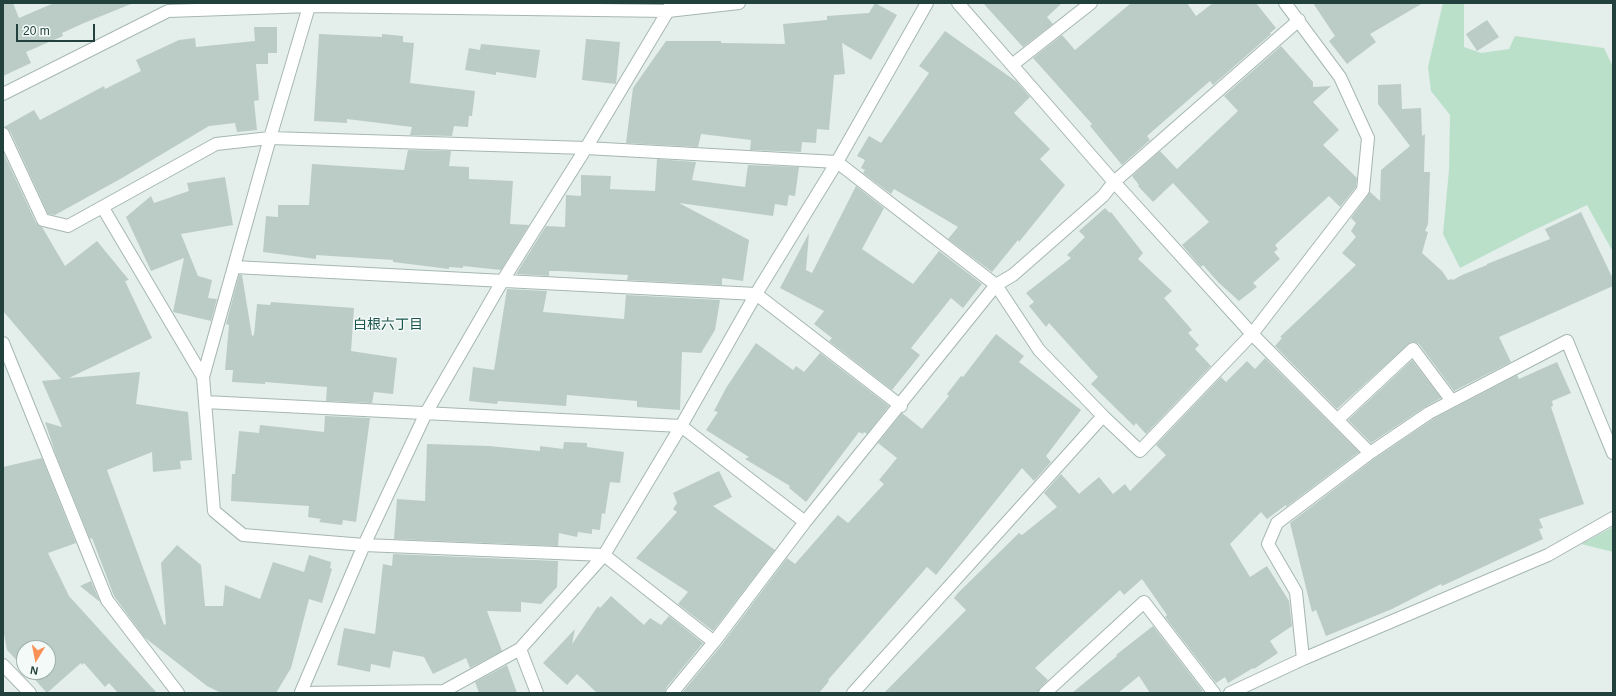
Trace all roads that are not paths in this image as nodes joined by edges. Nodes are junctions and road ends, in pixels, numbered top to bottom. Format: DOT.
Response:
graph roads {
  1 [pos="740,3"];
  2 [pos="927,3"];
  3 [pos="958,3"];
  4 [pos="1091,3"];
  5 [pos="1285,3"];
  6 [pos="310,4"];
  7 [pos="670,7"];
  8 [pos="1299,20"];
  9 [pos="1012,65"];
  10 [pos="3,94"];
  11 [pos="3,134"];
  12 [pos="270,138"];
  13 [pos="586,148"];
  14 [pos="837,162"];
  15 [pos="1114,182"];
  16 [pos="103,208"];
  17 [pos="234,267"];
  18 [pos="503,280"];
  19 [pos="996,285"];
  20 [pos="756,294"];
  21 [pos="1252,334"];
  22 [pos="3,343"];
  23 [pos="203,377"];
  24 [pos="1452,401"];
  25 [pos="205,402"];
  26 [pos="901,406"];
  27 [pos="426,413"];
  28 [pos="1103,416"];
  29 [pos="1338,420"];
  30 [pos="681,426"];
  31 [pos="1370,453"];
  32 [pos="1613,453"];
  33 [pos="1613,518"];
  34 [pos="805,522"];
  35 [pos="364,545"];
  36 [pos="604,555"];
  37 [pos="714,642"];
  38 [pos="520,649"];
  39 [pos="1303,659"];
  40 [pos="3,665"];
  41 [pos="30,693"];
  42 [pos="178,693"];
  43 [pos="301,693"];
  44 [pos="537,693"];
  45 [pos="672,693"];
  46 [pos="852,693"];
  47 [pos="1045,693"];
  48 [pos="1214,693"];
  49 [pos="1230,693"];
  1 -- 7 [label="street"];
  2 -- 14 [label="street"];
  3 -- 9 [label="street"];
  4 -- 9 [label="street"];
  5 -- 8 [label="street"];
  6 -- 7 [label="street"];
  6 -- 10 [label="street"];
  6 -- 12 [label="street"];
  7 -- 13 [label="street"];
  8 -- 15 [label="street"];
  8 -- 21 [label="street"];
  9 -- 15 [label="street"];
  11 -- 16 [label="street"];
  12 -- 13 [label="street"];
  12 -- 16 [label="street"];
  12 -- 17 [label="street"];
  13 -- 14 [label="street"];
  13 -- 18 [label="street"];
  14 -- 19 [label="street"];
  14 -- 20 [label="street"];
  15 -- 19 [label="street"];
  15 -- 21 [label="street"];
  16 -- 23 [label="street"];
  17 -- 18 [label="street"];
  17 -- 23 [label="street"];
  18 -- 20 [label="street"];
  18 -- 27 [label="street"];
  19 -- 26 [label="street"];
  19 -- 28 [label="street"];
  20 -- 26 [label="street"];
  20 -- 30 [label="street"];
  21 -- 28 [label="street"];
  21 -- 29 [label="street"];
  22 -- 42 [label="street"];
  23 -- 25 [label="street"];
  24 -- 29 [label="street"];
  24 -- 31 [label="street"];
  24 -- 32 [label="street"];
  25 -- 27 [label="street"];
  25 -- 35 [label="street"];
  26 -- 34 [label="street"];
  27 -- 30 [label="street"];
  27 -- 35 [label="street"];
  28 -- 46 [label="street"];
  29 -- 31 [label="street"];
  30 -- 34 [label="street"];
  30 -- 36 [label="street"];
  31 -- 39 [label="street"];
  33 -- 39 [label="street"];
  34 -- 37 [label="street"];
  35 -- 36 [label="street"];
  35 -- 43 [label="street"];
  36 -- 37 [label="street"];
  36 -- 38 [label="street"];
  37 -- 45 [label="street"];
  38 -- 43 [label="street"];
  38 -- 44 [label="street"];
  39 -- 49 [label="street"];
  40 -- 41 [label="street"];
  47 -- 48 [label="street"];
}
